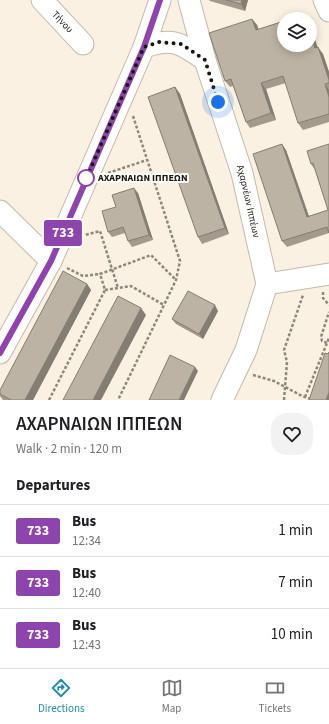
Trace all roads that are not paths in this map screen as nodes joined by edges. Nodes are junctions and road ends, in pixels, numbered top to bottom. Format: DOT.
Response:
graph roads {
  1 [pos="42,0"];
  2 [pos="160,0"];
  3 [pos="189,0"];
  4 [pos="324,0"];
  5 [pos="329,11"];
  6 [pos="83,44"];
  7 [pos="144,47"];
  8 [pos="205,60"];
  9 [pos="0,211"];
  10 [pos="51,261"];
  11 [pos="319,275"];
  12 [pos="267,284"];
  13 [pos="2,344"];
  14 [pos="222,400"];
  1 -- 6 [label="street, Τήνου"];
  2 -- 7 [label="street"];
  3 -- 8 [label="street, Αχαρνέων Ιππέων"];
  4 -- 5 [label="street"];
  7 -- 8 [label="street"];
  7 -- 10 [label="street"];
  8 -- 12 [label="street, Αχαρνέων Ιππέων"];
  9 -- 10 [label="street"];
  10 -- 13 [label="street"];
  11 -- 12 [label="street"];
  12 -- 14 [label="street, Αχαρνέων Ιππέων"];
}
